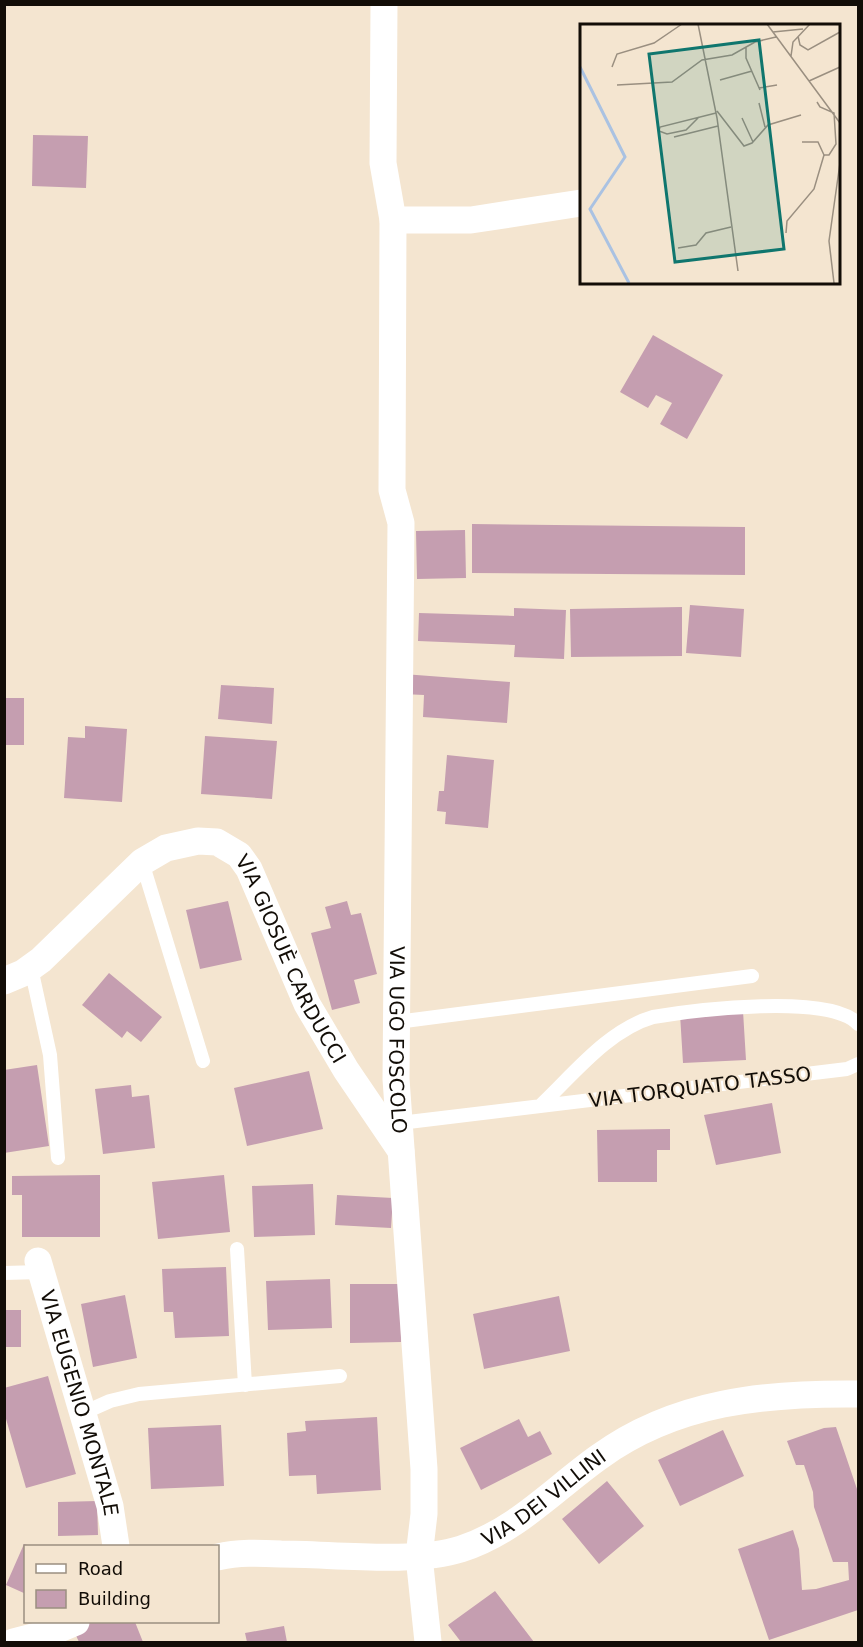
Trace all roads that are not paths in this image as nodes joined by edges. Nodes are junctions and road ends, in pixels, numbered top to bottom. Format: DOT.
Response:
graph roads {
  1 [pos="384,4"];
  2 [pos="580,203"];
  3 [pos="393,220"];
  4 [pos="142,862"];
  5 [pos="31,968"];
  6 [pos="752,976"];
  7 [pos="4,981"];
  8 [pos="397,1022"];
  9 [pos="858,1024"];
  10 [pos="203,1061"];
  11 [pos="858,1064"];
  12 [pos="540,1106"];
  13 [pos="400,1123"];
  14 [pos="402,1152"];
  15 [pos="58,1158"];
  16 [pos="237,1249"];
  17 [pos="39,1266"];
  18 [pos="4,1273"];
  19 [pos="340,1376"];
  20 [pos="245,1385"];
  21 [pos="858,1394"];
  22 [pos="83,1413"];
  23 [pos="116,1545"];
  24 [pos="419,1556"];
  25 [pos="219,1557"];
  26 [pos="74,1623"];
  27 [pos="13,1642"];
  28 [pos="428,1642"];
  1 -- 3 [label="street, VIA UGO FOSCOLO"];
  2 -- 3 [label="street"];
  3 -- 8 [label="street, VIA UGO FOSCOLO"];
  4 -- 5 [label="street, VIA GIOSUÈ CARDUCCI"];
  4 -- 10 [label="lane"];
  4 -- 14 [label="street, VIA GIOSUÈ CARDUCCI"];
  5 -- 7 [label="street, VIA GIOSUÈ CARDUCCI"];
  5 -- 15 [label="lane"];
  6 -- 8 [label="lane"];
  8 -- 13 [label="street, VIA UGO FOSCOLO"];
  9 -- 12 [label="lane, VIA TORQUATO TASSO"];
  11 -- 12 [label="lane, VIA TORQUATO TASSO"];
  12 -- 13 [label="lane, VIA TORQUATO TASSO"];
  13 -- 14 [label="street, VIA UGO FOSCOLO"];
  14 -- 24 [label="street, VIA UGO FOSCOLO"];
  16 -- 20 [label="lane"];
  17 -- 18 [label="lane"];
  17 -- 22 [label="street, VIA EUGENIO MONTALE"];
  19 -- 20 [label="lane"];
  20 -- 22 [label="lane"];
  21 -- 24 [label="street, VIA DEI VILLINI"];
  22 -- 23 [label="street, VIA EUGENIO MONTALE"];
  24 -- 25 [label="street, VIA DEI VILLINI"];
  24 -- 28 [label="street, VIA UGO FOSCOLO"];
  26 -- 27 [label="street"];
}
